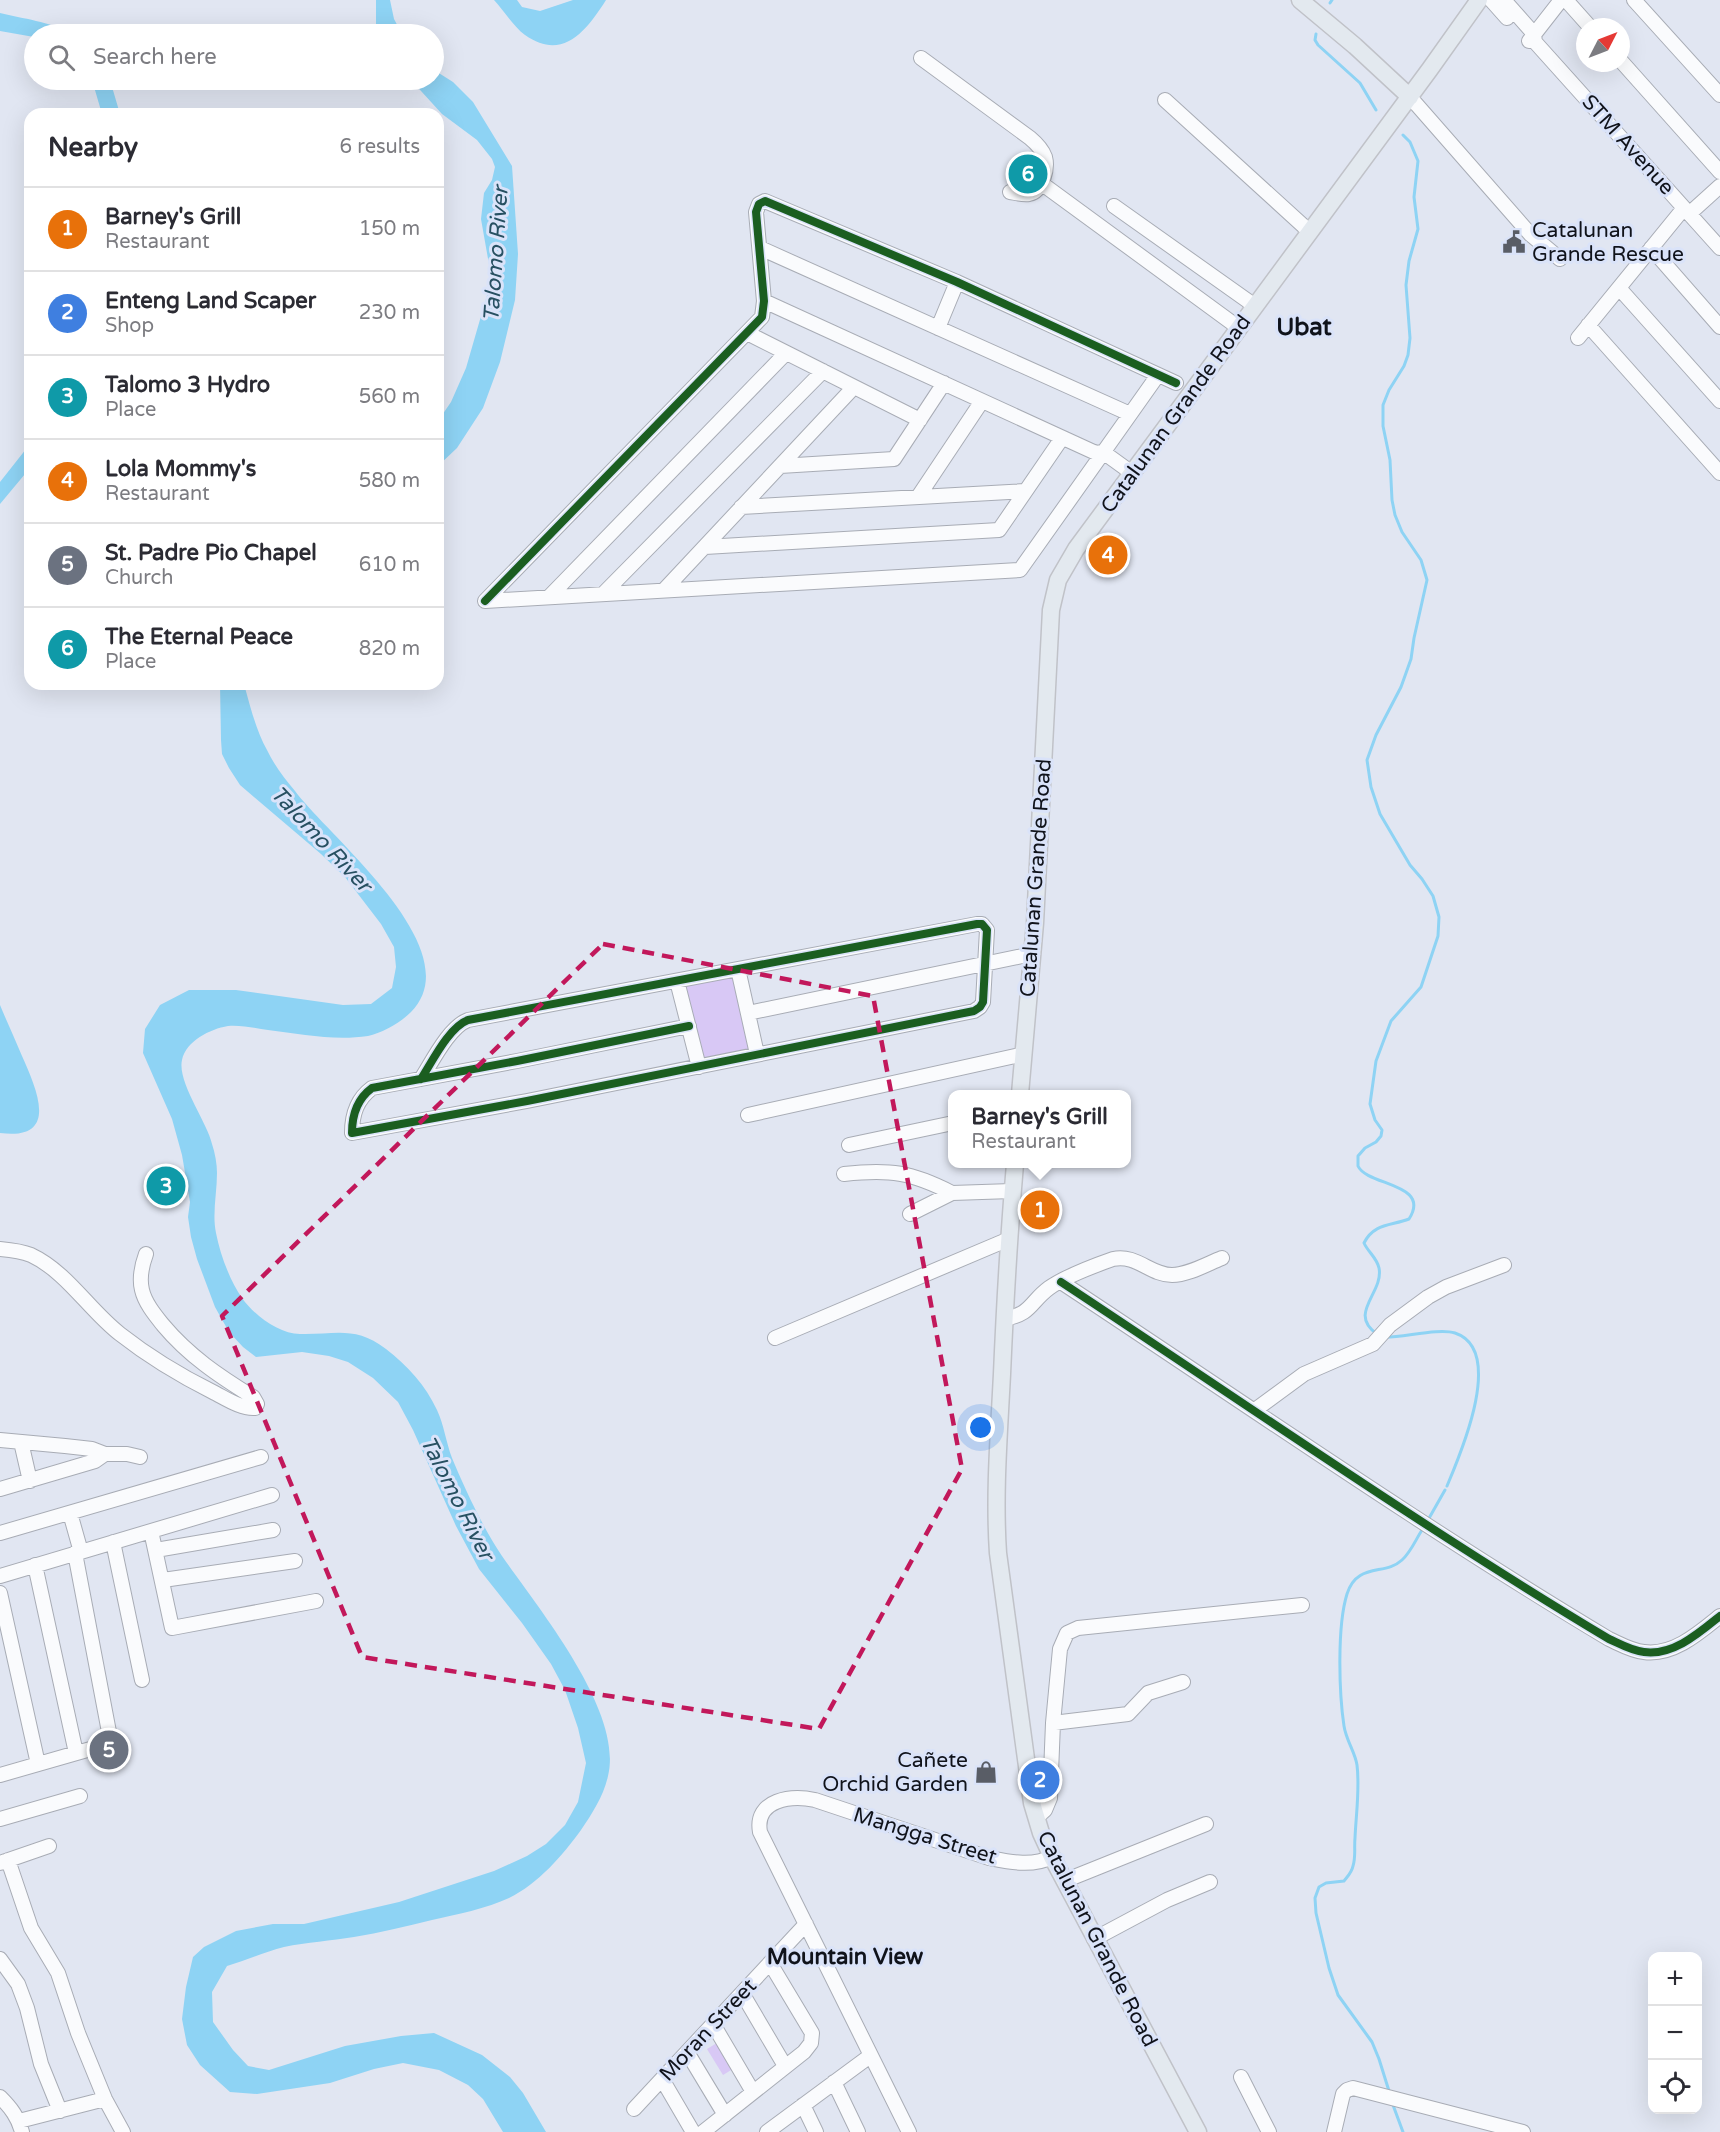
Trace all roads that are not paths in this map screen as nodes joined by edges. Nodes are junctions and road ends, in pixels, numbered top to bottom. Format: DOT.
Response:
graph roads {
  1 [pos="1300,0"];
  2 [pos="1479,0"];
  3 [pos="1491,0"];
  4 [pos="1504,0"];
  5 [pos="1561,0"];
  6 [pos="1566,0"];
  7 [pos="1634,0"];
  8 [pos="1582,18"];
  9 [pos="1532,39"];
  10 [pos="921,58"];
  11 [pos="1630,71"];
  12 [pos="1720,95"];
  13 [pos="1410,97"];
  14 [pos="1165,100"];
  15 [pos="1720,172"];
  16 [pos="1041,183"];
  17 [pos="1720,186"];
  18 [pos="1010,192"];
  19 [pos="1114,206"];
  20 [pos="1687,211"];
  21 [pos="1310,232"];
  22 [pos="760,248"];
  23 [pos="1651,248"];
  24 [pos="1720,248"];
  25 [pos="1560,259"];
  26 [pos="957,282"];
  27 [pos="1619,288"];
  28 [pos="764,301"];
  29 [pos="1255,306"];
  30 [pos="1588,326"];
  31 [pos="1239,327"];
  32 [pos="1720,327"];
  33 [pos="938,328"];
  34 [pos="747,333"];
  35 [pos="1578,338"];
  36 [pos="786,353"];
  37 [pos="823,371"];
  38 [pos="1158,375"];
  39 [pos="1176,383"];
  40 [pos="944,384"];
  41 [pos="854,387"];
  42 [pos="982,401"];
  43 [pos="1720,401"];
  44 [pos="1130,414"];
  45 [pos="920,420"];
  46 [pos="1062,438"];
  47 [pos="1099,455"];
  48 [pos="780,466"];
  49 [pos="1720,473"];
  50 [pos="1129,477"];
  51 [pos="1025,492"];
  52 [pos="918,497"];
  53 [pos="741,507"];
  54 [pos="705,547"];
  55 [pos="664,590"];
  56 [pos="603,594"];
  57 [pos="549,597"];
  58 [pos="1032,954"];
  59 [pos="986,964"];
  60 [pos="738,969"];
  61 [pos="677,981"];
  62 [pos="748,1013"];
  63 [pos="689,1026"];
  64 [pos="1024,1053"];
  65 [pos="757,1054"];
  66 [pos="699,1066"];
  67 [pos="421,1079"];
  68 [pos="1020,1090"];
  69 [pos="748,1115"];
  70 [pos="948,1124"];
  71 [pos="849,1145"];
  72 [pos="1015,1168"];
  73 [pos="844,1174"];
  74 [pos="1012,1191"];
  75 [pos="952,1193"];
  76 [pos="910,1214"];
  77 [pos="1008,1239"];
  78 [pos="0,1249"];
  79 [pos="146,1254"];
  80 [pos="1222,1258"];
  81 [pos="1504,1265"];
  82 [pos="1061,1282"];
  83 [pos="1004,1319"];
  84 [pos="775,1338"];
  85 [pos="1255,1410"];
  86 [pos="0,1440"];
  87 [pos="21,1442"];
  88 [pos="65,1446"];
  89 [pos="105,1454"];
  90 [pos="140,1456"];
  91 [pos="261,1457"];
  92 [pos="72,1468"];
  93 [pos="30,1481"];
  94 [pos="0,1489"];
  95 [pos="272,1495"];
  96 [pos="70,1513"];
  97 [pos="273,1530"];
  98 [pos="152,1531"];
  99 [pos="0,1533"];
  100 [pos="112,1542"];
  101 [pos="156,1550"];
  102 [pos="78,1552"];
  103 [pos="296,1561"];
  104 [pos="35,1565"];
  105 [pos="0,1576"];
  106 [pos="163,1580"];
  107 [pos="0,1593"];
  108 [pos="316,1601"];
  109 [pos="1302,1605"];
  110 [pos="1720,1617"];
  111 [pos="142,1680"];
  112 [pos="1183,1683"];
  113 [pos="1053,1723"];
  114 [pos="76,1753"];
  115 [pos="38,1764"];
  116 [pos="0,1775"];
  117 [pos="80,1796"];
  118 [pos="1036,1818"];
  119 [pos="0,1819"];
  120 [pos="1206,1824"];
  121 [pos="49,1846"];
  122 [pos="1052,1857"];
  123 [pos="4,1862"];
  124 [pos="1064,1881"];
  125 [pos="1210,1882"];
  126 [pos="806,1924"];
  127 [pos="1094,1939"];
  128 [pos="0,1959"];
  129 [pos="770,1963"];
  130 [pos="742,1993"];
  131 [pos="712,2025"];
  132 [pos="687,2052"];
  133 [pos="870,2056"];
  134 [pos="785,2066"];
  135 [pos="1241,2077"];
  136 [pos="662,2079"];
  137 [pos="834,2082"];
  138 [pos="753,2092"];
  139 [pos="0,2097"];
  140 [pos="105,2099"];
  141 [pos="803,2105"];
  142 [pos="634,2109"];
  143 [pos="60,2111"];
  144 [pos="725,2115"];
  145 [pos="21,2127"];
  146 [pos="123,2132"];
  147 [pos="693,2132"];
  148 [pos="704,2132"];
  149 [pos="767,2132"];
  150 [pos="816,2132"];
  151 [pos="858,2132"];
  152 [pos="909,2132"];
  153 [pos="1198,2132"];
  154 [pos="1269,2132"];
  155 [pos="1334,2132"];
  156 [pos="1522,2132"];
  1 -- 13 [label="main road"];
  2 -- 13 [label="main road, Catalunan Grande Road"];
  3 -- 9 [label="street, STM Avenue"];
  4 -- 9 [label="street, STM Avenue"];
  5 -- 9 [label="street"];
  6 -- 8 [label="street"];
  7 -- 12 [label="street"];
  9 -- 20 [label="street, STM Avenue"];
  10 -- 16 [label="street"];
  11 -- 15 [label="street"];
  13 -- 21 [label="main road, Catalunan Grande Road"];
  13 -- 25 [label="street"];
  14 -- 21 [label="street"];
  16 -- 18 [label="street"];
  16 -- 31 [label="street"];
  17 -- 20 [label="street"];
  19 -- 29 [label="street"];
  20 -- 23 [label="street"];
  20 -- 24 [label="street, STM Avenue"];
  21 -- 29 [label="main road, Catalunan Grande Road"];
  22 -- 26 [label="street"];
  22 -- 28 [label="street"];
  22 -- 33 [label="street"];
  23 -- 27 [label="street"];
  23 -- 32 [label="street"];
  26 -- 33 [label="street"];
  26 -- 38 [label="street"];
  27 -- 30 [label="street"];
  27 -- 43 [label="street"];
  28 -- 34 [label="street"];
  28 -- 40 [label="street"];
  29 -- 31 [label="main road, Catalunan Grande Road"];
  30 -- 35 [label="street"];
  30 -- 49 [label="street"];
  31 -- 50 [label="main road, Catalunan Grande Road"];
  33 -- 44 [label="street"];
  34 -- 36 [label="street"];
  34 -- 57 [label="street"];
  36 -- 37 [label="street"];
  36 -- 57 [label="street"];
  37 -- 41 [label="street"];
  37 -- 56 [label="street"];
  38 -- 39 [label="street"];
  38 -- 44 [label="street"];
  40 -- 42 [label="street"];
  40 -- 45 [label="street"];
  41 -- 45 [label="street"];
  41 -- 48 [label="street"];
  42 -- 46 [label="street"];
  42 -- 52 [label="street"];
  44 -- 47 [label="street"];
  45 -- 48 [label="street"];
  46 -- 47 [label="street"];
  46 -- 51 [label="street"];
  47 -- 50 [label="street"];
  47 -- 55 [label="street"];
  48 -- 53 [label="street"];
  50 -- 58 [label="main road, Catalunan Grande Road"];
  51 -- 52 [label="street"];
  51 -- 54 [label="street"];
  52 -- 53 [label="street"];
  53 -- 54 [label="street"];
  54 -- 55 [label="street"];
  55 -- 56 [label="street"];
  56 -- 57 [label="street"];
  58 -- 59 [label="street"];
  58 -- 64 [label="main road, Catalunan Grande Road"];
  59 -- 60 [label="street"];
  59 -- 62 [label="street"];
  59 -- 65 [label="street"];
  60 -- 61 [label="street"];
  60 -- 62 [label="street"];
  61 -- 63 [label="street"];
  61 -- 67 [label="street"];
  62 -- 65 [label="street"];
  63 -- 66 [label="street"];
  63 -- 67 [label="street"];
  64 -- 68 [label="main road, Catalunan Grande Road"];
  64 -- 69 [label="street"];
  65 -- 66 [label="street"];
  66 -- 67 [label="street"];
  70 -- 71 [label="street"];
  72 -- 74 [label="main road, Catalunan Grande Road"];
  73 -- 75 [label="street"];
  74 -- 75 [label="street"];
  74 -- 77 [label="main road, Catalunan Grande Road"];
  75 -- 76 [label="street"];
  77 -- 83 [label="main road, Catalunan Grande Road"];
  77 -- 84 [label="street"];
  78 -- 79 [label="street"];
  80 -- 82 [label="street"];
  81 -- 85 [label="street"];
  82 -- 83 [label="street"];
  82 -- 85 [label="street"];
  83 -- 118 [label="main road, Catalunan Grande Road"];
  85 -- 110 [label="street"];
  86 -- 87 [label="street"];
  87 -- 88 [label="street"];
  87 -- 93 [label="street"];
  88 -- 89 [label="street"];
  88 -- 92 [label="street"];
  89 -- 90 [label="street"];
  89 -- 92 [label="street"];
  91 -- 96 [label="street"];
  92 -- 93 [label="street"];
  93 -- 94 [label="street"];
  95 -- 98 [label="street"];
  96 -- 99 [label="street"];
  96 -- 102 [label="street"];
  97 -- 101 [label="street"];
  98 -- 100 [label="street"];
  98 -- 101 [label="street"];
  100 -- 102 [label="street"];
  100 -- 111 [label="street"];
  101 -- 106 [label="street"];
  102 -- 104 [label="street"];
  102 -- 114 [label="street"];
  103 -- 106 [label="street"];
  104 -- 105 [label="street"];
  104 -- 114 [label="street"];
  106 -- 108 [label="street"];
  107 -- 115 [label="street"];
  109 -- 113 [label="street"];
  112 -- 113 [label="street"];
  113 -- 118 [label="street"];
  114 -- 115 [label="street"];
  115 -- 116 [label="street"];
  117 -- 119 [label="street"];
  118 -- 122 [label="main road, Catalunan Grande Road"];
  120 -- 124 [label="street"];
  121 -- 123 [label="street"];
  122 -- 124 [label="main road, Catalunan Grande Road"];
  122 -- 126 [label="street, Mangga Street"];
  123 -- 140 [label="street"];
  124 -- 127 [label="main road, Catalunan Grande Road"];
  125 -- 127 [label="street"];
  126 -- 129 [label="street, Moran Street"];
  126 -- 133 [label="street, Mangga Street"];
  127 -- 153 [label="main road, Catalunan Grande Road"];
  128 -- 143 [label="street"];
  129 -- 130 [label="street, Moran Street"];
  129 -- 134 [label="street"];
  130 -- 131 [label="street, Moran Street"];
  130 -- 134 [label="street"];
  131 -- 132 [label="street, Moran Street"];
  131 -- 138 [label="street"];
  132 -- 136 [label="street, Moran Street"];
  132 -- 144 [label="street"];
  133 -- 137 [label="street"];
  133 -- 152 [label="street, Mangga Street"];
  134 -- 138 [label="street"];
  135 -- 154 [label="street"];
  136 -- 142 [label="street, Moran Street"];
  136 -- 147 [label="street"];
  137 -- 141 [label="street"];
  137 -- 151 [label="street"];
  138 -- 144 [label="street"];
  139 -- 145 [label="street"];
  140 -- 143 [label="street"];
  140 -- 146 [label="street"];
  141 -- 149 [label="street"];
  141 -- 150 [label="street"];
  143 -- 145 [label="street"];
  144 -- 148 [label="street"];
  155 -- 156 [label="street"];
}
